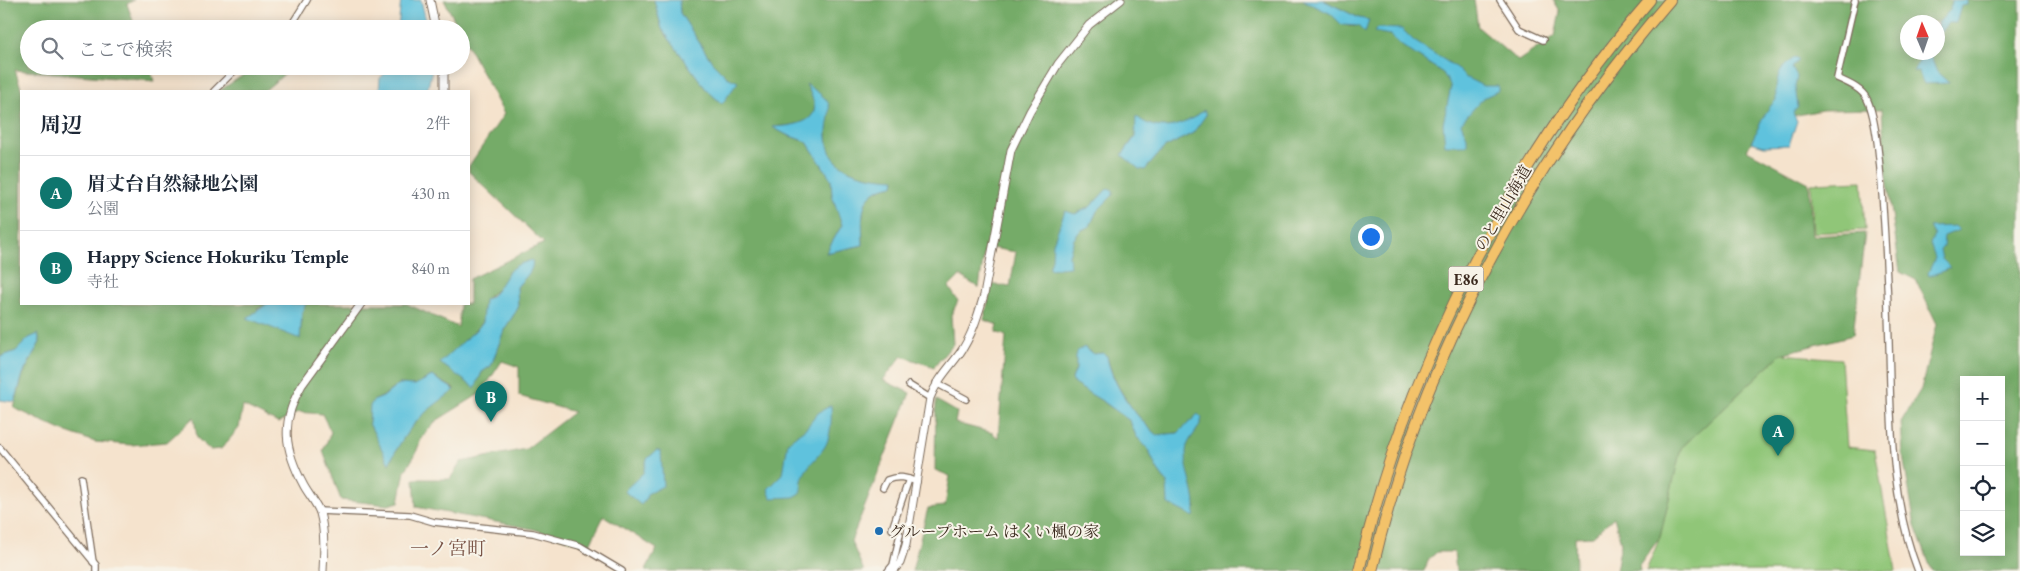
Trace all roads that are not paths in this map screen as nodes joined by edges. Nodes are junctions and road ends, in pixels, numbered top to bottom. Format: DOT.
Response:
graph roads {
  1 [pos="307,0"];
  2 [pos="430,0"];
  3 [pos="1121,0"];
  4 [pos="1500,0"];
  5 [pos="1650,0"];
  6 [pos="1670,0"];
  7 [pos="1855,0"];
  8 [pos="295,20"];
  9 [pos="434,20"];
  10 [pos="1543,40"];
  11 [pos="231,75"];
  12 [pos="444,75"];
  13 [pos="215,90"];
  14 [pos="444,90"];
  15 [pos="360,305"];
  16 [pos="936,383"];
  17 [pos="909,386"];
  18 [pos="930,398"];
  19 [pos="966,399"];
  20 [pos="0,448"];
  21 [pos="81,478"];
  22 [pos="909,479"];
  23 [pos="918,482"];
  24 [pos="883,488"];
  25 [pos="319,511"];
  26 [pos="93,562"];
  27 [pos="96,571"];
  28 [pos="323,571"];
  29 [pos="622,571"];
  30 [pos="888,571"];
  31 [pos="893,571"];
  32 [pos="1358,571"];
  33 [pos="1372,571"];
  34 [pos="1918,571"];
  1 -- 8 [label="street"];
  2 -- 9 [label="street"];
  3 -- 16 [label="street"];
  4 -- 10 [label="street"];
  5 -- 32 [label="highway, のと里山海道 / E86"];
  6 -- 33 [label="highway, のと里山海道 / E86"];
  7 -- 34 [label="street"];
  11 -- 13 [label="street"];
  12 -- 14 [label="street"];
  15 -- 25 [label="street"];
  16 -- 18 [label="street"];
  16 -- 19 [label="street"];
  17 -- 18 [label="street"];
  18 -- 23 [label="street"];
  20 -- 26 [label="street"];
  21 -- 26 [label="street"];
  22 -- 23 [label="street"];
  22 -- 24 [label="street"];
  22 -- 30 [label="street"];
  23 -- 31 [label="street"];
  25 -- 28 [label="street"];
  25 -- 29 [label="street"];
  26 -- 27 [label="street"];
}
